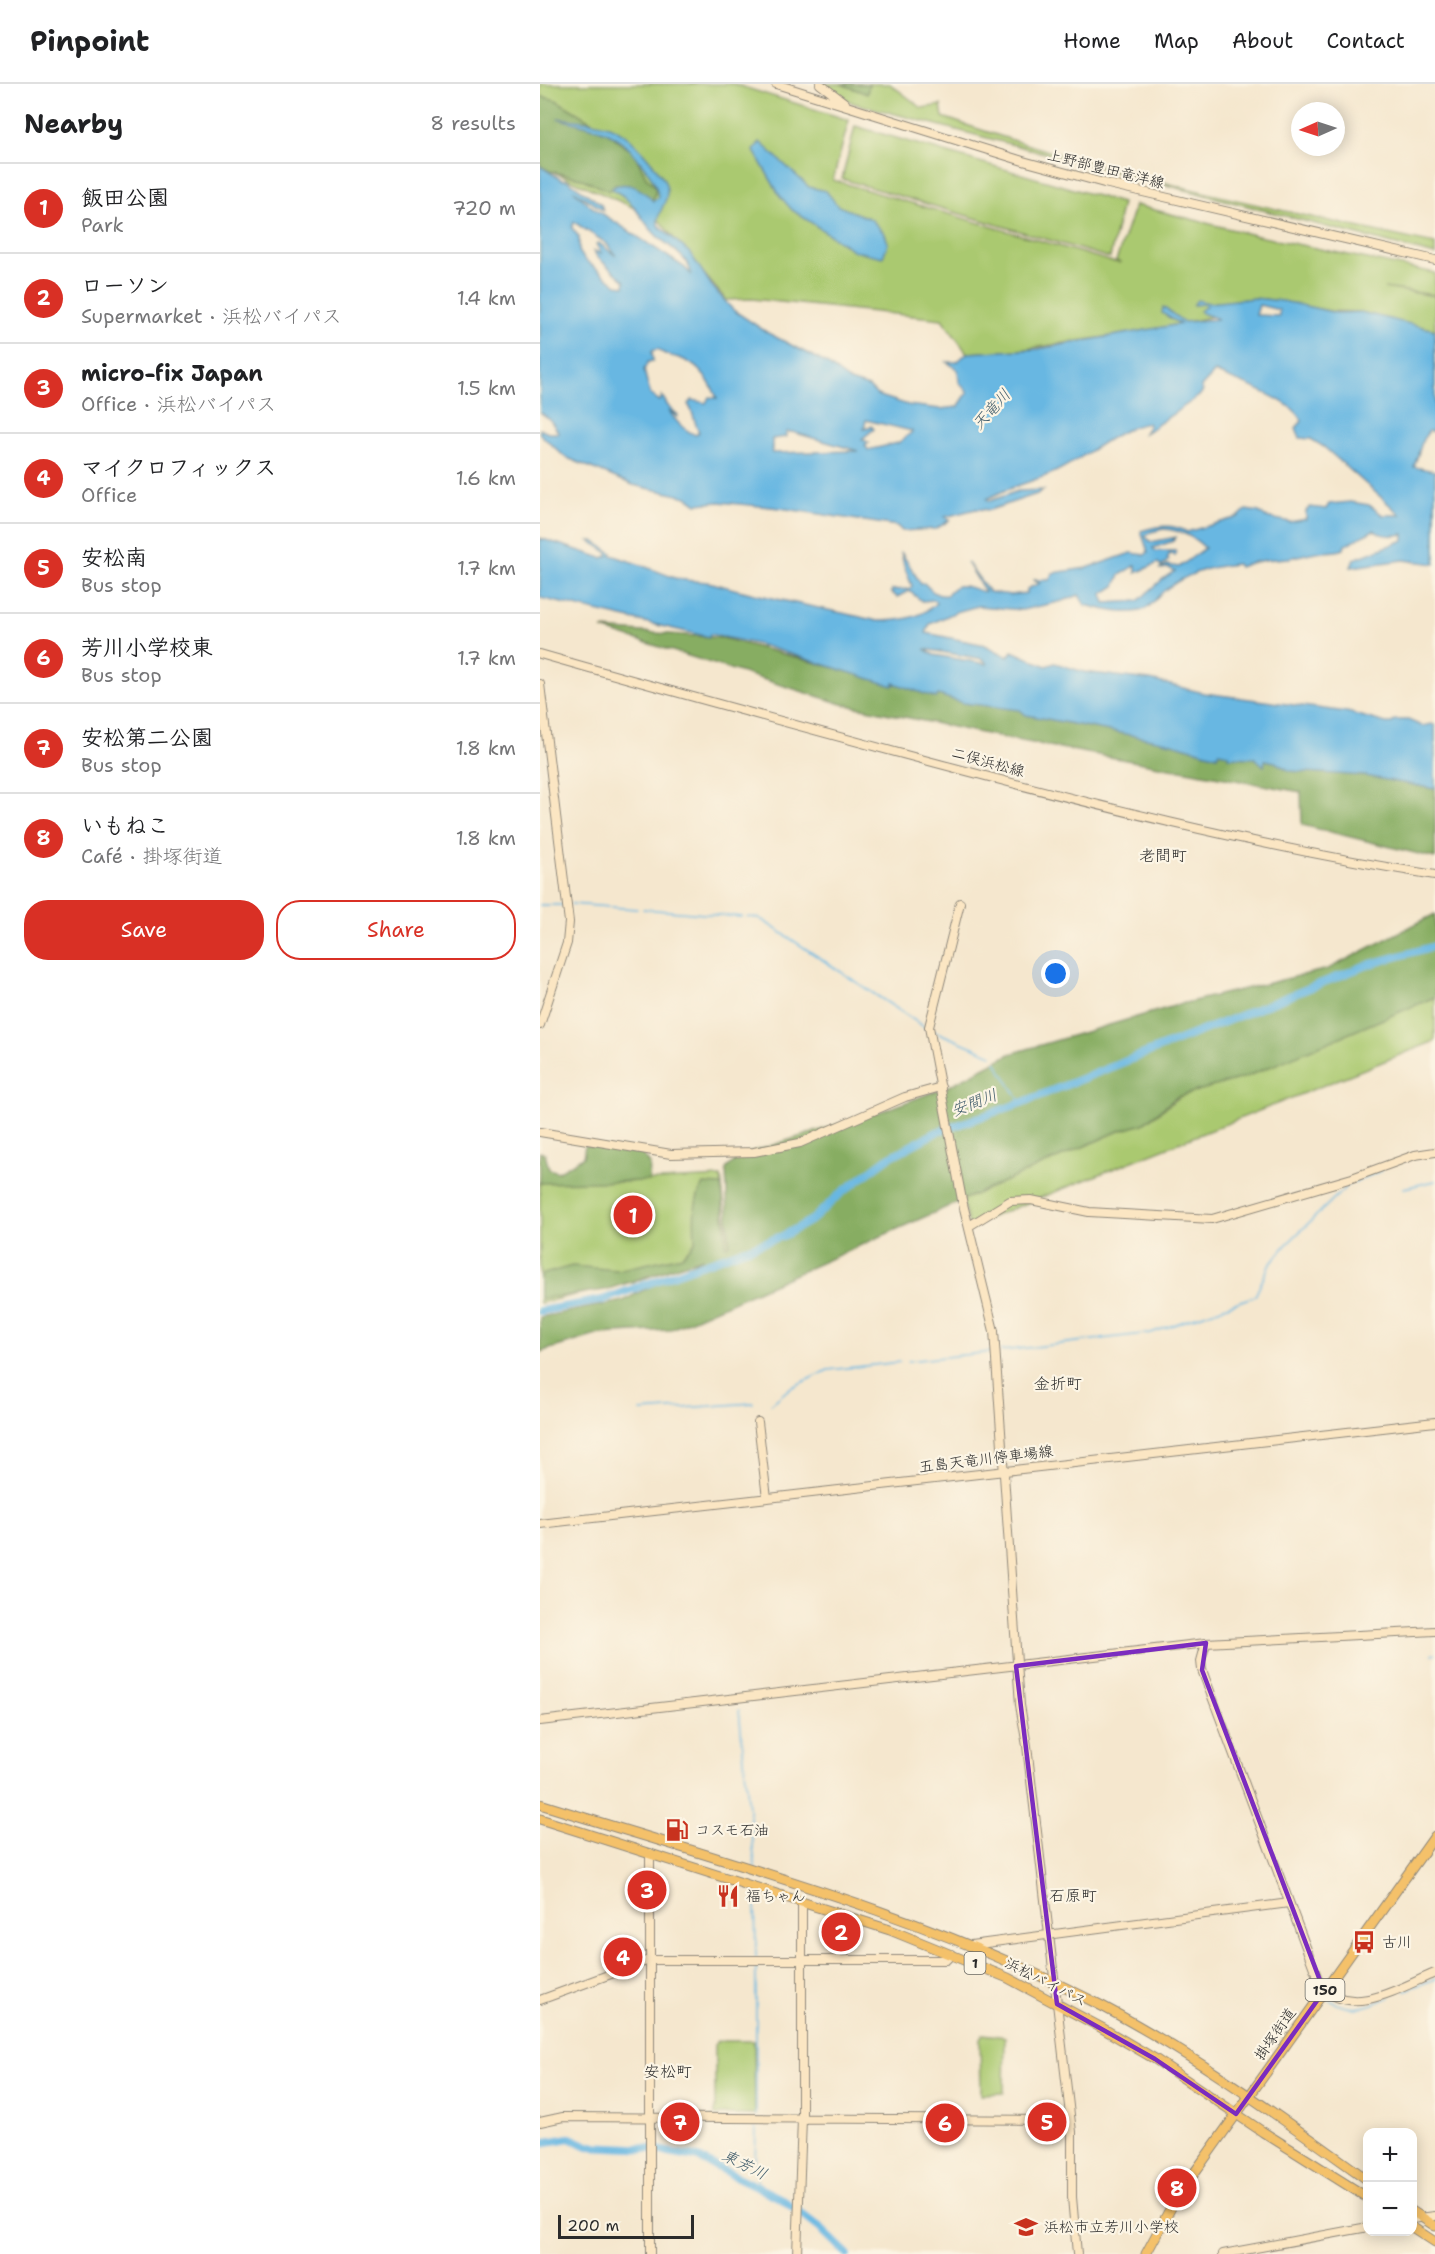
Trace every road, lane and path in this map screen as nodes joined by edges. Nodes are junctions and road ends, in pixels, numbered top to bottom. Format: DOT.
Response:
graph roads {
  1 [pos="776,84"];
  2 [pos="819,84"];
  3 [pos="856,110"];
  4 [pos="1435,260"];
  5 [pos="540,654"];
  6 [pos="540,684"];
  7 [pos="1435,875"];
  8 [pos="960,903"];
  9 [pos="540,1025"];
  10 [pos="941,1087"];
  11 [pos="540,1132"];
  12 [pos="1435,1152"];
  13 [pos="969,1226"];
  14 [pos="758,1422"];
  15 [pos="1435,1422"];
  16 [pos="1004,1470"];
  17 [pos="767,1498"];
  18 [pos="540,1524"];
  19 [pos="1435,1631"];
  20 [pos="1206,1643"];
  21 [pos="1016,1666"];
  22 [pos="540,1721"];
  23 [pos="540,1804"];
  24 [pos="540,1819"];
  25 [pos="1435,1836"];
  26 [pos="650,1853"];
  27 [pos="1289,1903"];
  28 [pos="802,1904"];
  29 [pos="1047,1935"];
  30 [pos="971,1945"];
  31 [pos="952,1954"];
  32 [pos="801,1959"];
  33 [pos="649,1960"];
  34 [pos="1435,1973"];
  35 [pos="1053,1983"];
  36 [pos="1324,1991"];
  37 [pos="540,2001"];
  38 [pos="1057,2004"];
  39 [pos="1250,2095"];
  40 [pos="1236,2114"];
  41 [pos="649,2119"];
  42 [pos="802,2119"];
  43 [pos="1070,2120"];
  44 [pos="540,2122"];
  45 [pos="1363,2176"];
  46 [pos="1363,2195"];
  47 [pos="1435,2216"];
  48 [pos="1418,2218"];
  49 [pos="1435,2226"];
  50 [pos="1363,2228"];
  51 [pos="1417,2230"];
  52 [pos="1435,2242"];
  53 [pos="650,2254"];
  54 [pos="797,2254"];
  55 [pos="1077,2254"];
  56 [pos="1146,2254"];
  57 [pos="1223,2254"];
  1 -- 3 [label="street, 上野部豊田竜洋線"];
  2 -- 3 [label="street"];
  3 -- 4 [label="street, 上野部豊田竜洋線"];
  5 -- 7 [label="street, 二俣浜松線"];
  6 -- 9 [label="street"];
  8 -- 10 [label="street"];
  10 -- 11 [label="street"];
  10 -- 13 [label="street"];
  12 -- 13 [label="street"];
  13 -- 16 [label="street"];
  14 -- 17 [label="street"];
  15 -- 16 [label="street, 五島天竜川停車場線"];
  16 -- 17 [label="street, 五島天竜川停車場線"];
  16 -- 21 [label="street"];
  17 -- 18 [label="street, 五島天竜川停車場線"];
  19 -- 20 [label="street"];
  20 -- 21 [label="street"];
  20 -- 27 [label="street"];
  21 -- 22 [label="street"];
  21 -- 29 [label="street"];
  23 -- 30 [label="highway, 浜松バイパス / 1"];
  24 -- 26 [label="highway, 浜松バイパス / 1"];
  25 -- 36 [label="highway, 掛塚街道 / 150"];
  26 -- 28 [label="highway, 浜松バイパス / 1"];
  26 -- 33 [label="street"];
  27 -- 29 [label="street"];
  27 -- 36 [label="street"];
  28 -- 31 [label="highway, 浜松バイパス / 1"];
  28 -- 32 [label="street"];
  29 -- 30 [label="street"];
  29 -- 35 [label="street"];
  30 -- 35 [label="highway, 浜松バイパス / 1"];
  31 -- 32 [label="street"];
  31 -- 38 [label="highway, 浜松バイパス / 1"];
  32 -- 33 [label="street"];
  32 -- 42 [label="street"];
  33 -- 37 [label="street"];
  33 -- 41 [label="street"];
  34 -- 36 [label="street"];
  35 -- 38 [label="street"];
  35 -- 39 [label="highway, 浜松バイパス / 1"];
  36 -- 39 [label="highway, 掛塚街道 / 150"];
  38 -- 40 [label="highway, 浜松バイパス / 1"];
  38 -- 43 [label="street"];
  39 -- 40 [label="highway, 掛塚街道 / 150"];
  39 -- 45 [label="highway, 浜松バイパス / 1"];
  40 -- 46 [label="highway, 浜松バイパス / 1"];
  40 -- 56 [label="highway, 掛塚街道 / 150"];
  41 -- 42 [label="street"];
  41 -- 44 [label="street"];
  41 -- 53 [label="street"];
  42 -- 43 [label="street"];
  42 -- 54 [label="street"];
  43 -- 55 [label="street"];
  47 -- 48 [label="street"];
  48 -- 49 [label="highway"];
  50 -- 57 [label="street"];
  51 -- 52 [label="highway"];
}
